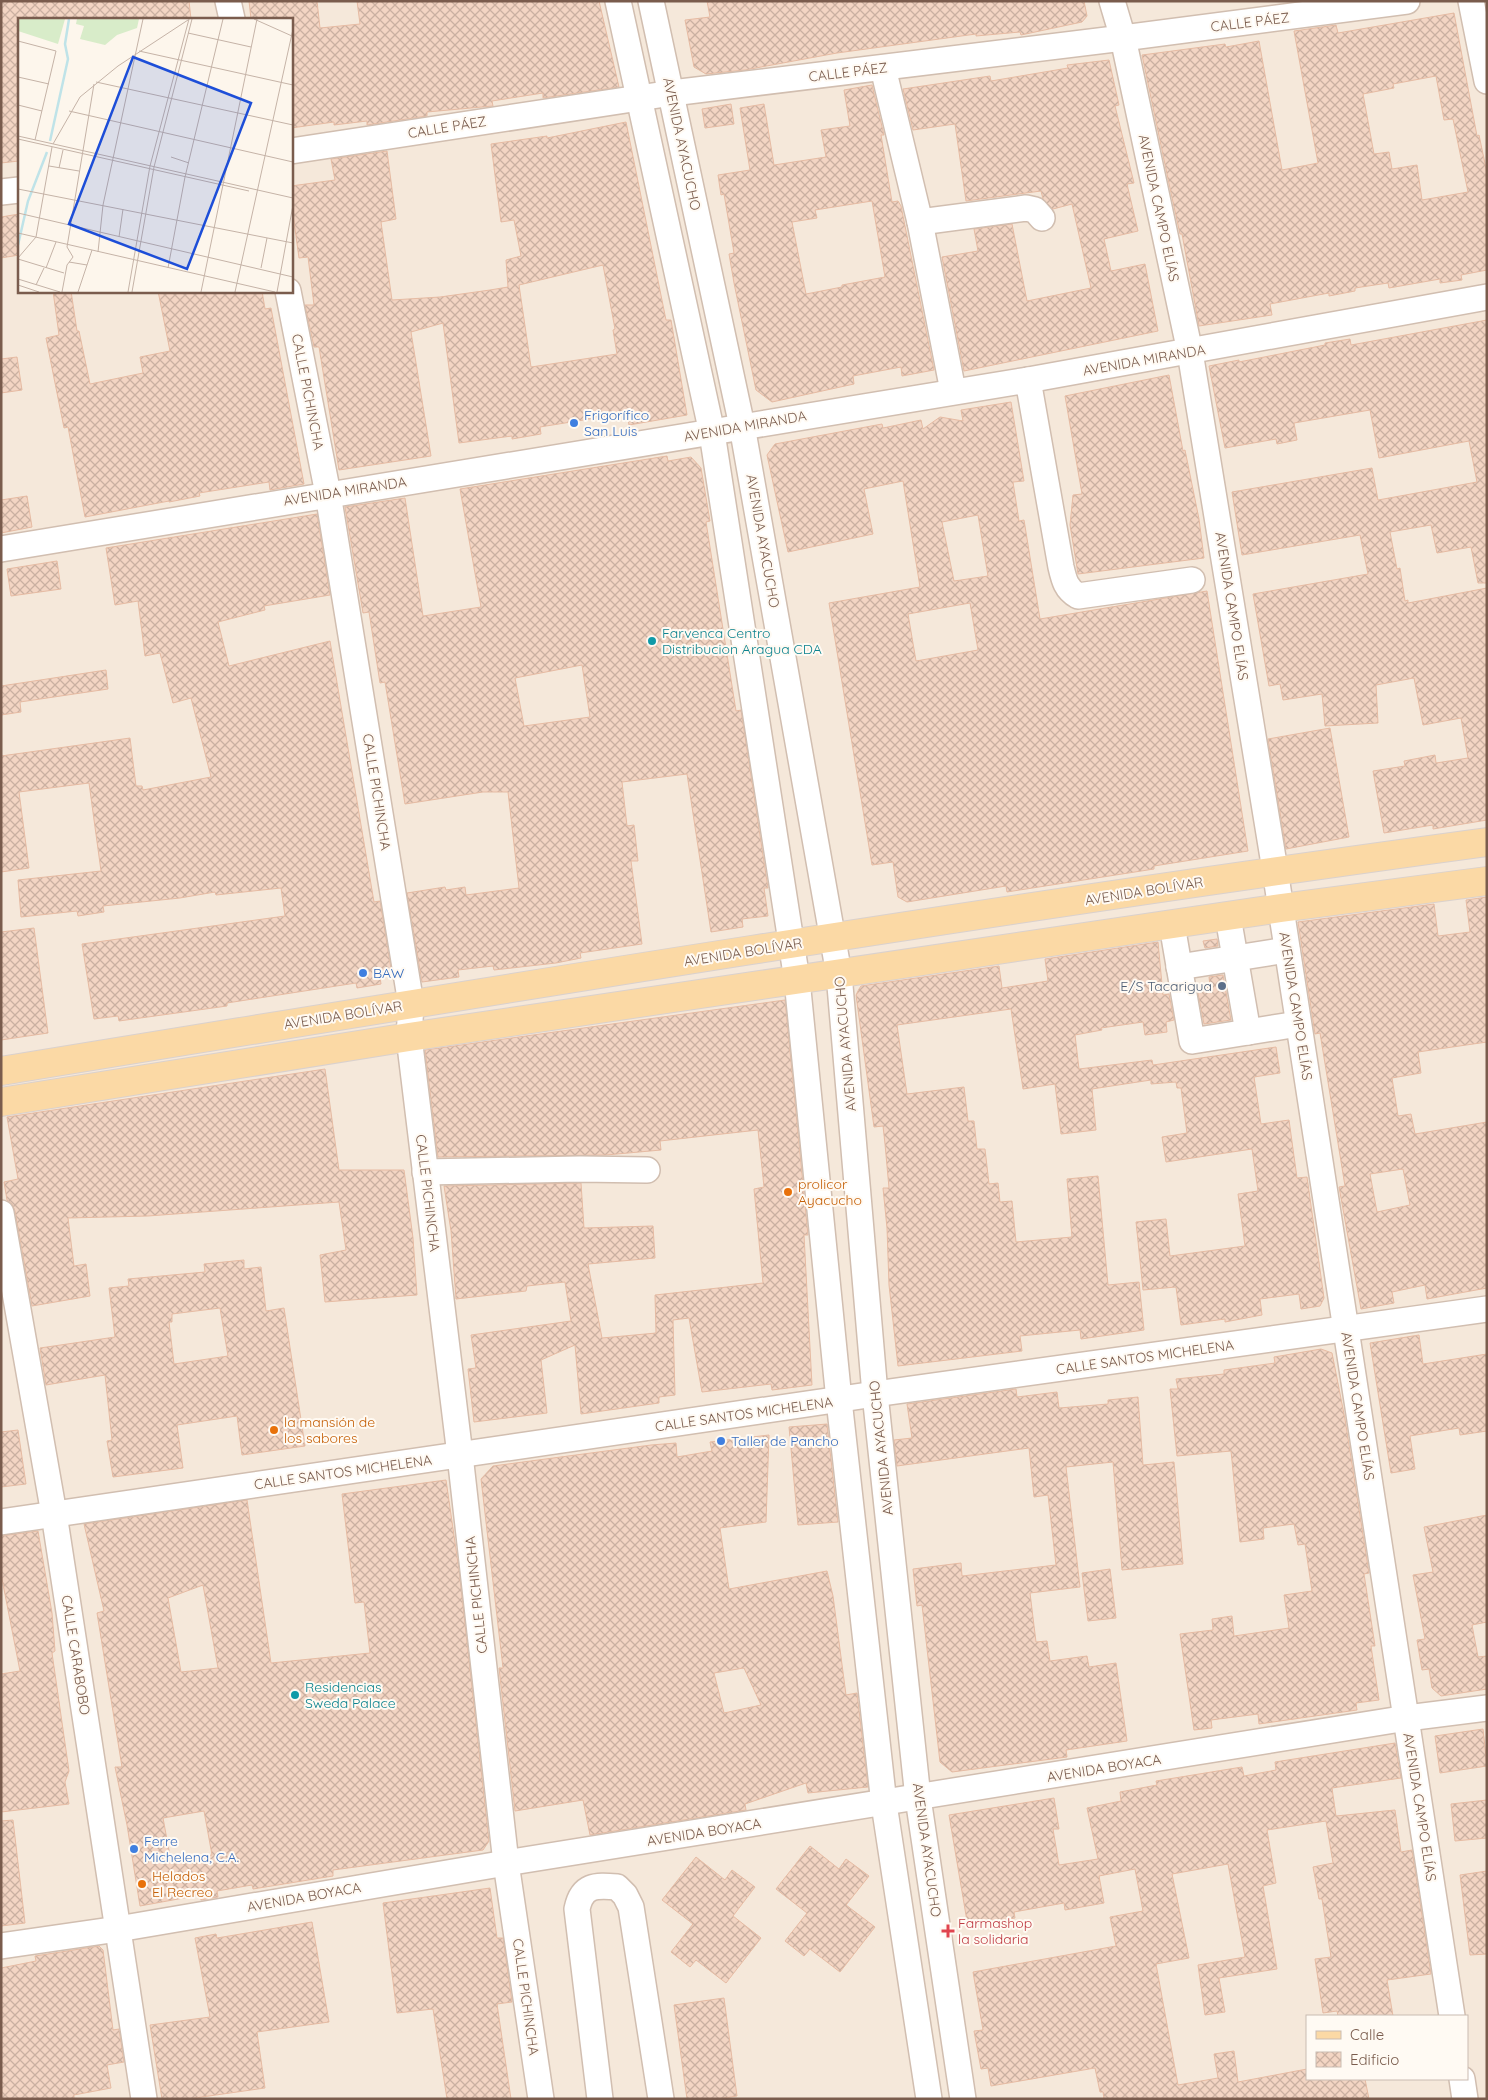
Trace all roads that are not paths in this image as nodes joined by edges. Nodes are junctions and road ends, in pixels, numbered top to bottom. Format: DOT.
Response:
graph roads {
  1 [pos="228,1"];
  2 [pos="618,1"];
  3 [pos="651,1"];
  4 [pos="1112,1"];
  5 [pos="1406,1"];
  6 [pos="1471,1"];
  7 [pos="232,18"];
  8 [pos="1123,38"];
  9 [pos="883,68"];
  10 [pos="1487,81"];
  11 [pos="672,93"];
  12 [pos="640,98"];
  13 [pos="292,151"];
  14 [pos="18,190"];
  15 [pos="1,192"];
  16 [pos="1042,218"];
  17 [pos="920,222"];
  18 [pos="288,292"];
  19 [pos="1487,297"];
  20 [pos="1190,352"];
  21 [pos="1028,380"];
  22 [pos="953,391"];
  23 [pos="742,426"];
  24 [pos="712,432"];
  25 [pos="328,494"];
  26 [pos="1,549"];
  27 [pos="1192,580"];
  28 [pos="1487,842"];
  29 [pos="1275,870"];
  30 [pos="1487,881"];
  31 [pos="1281,908"];
  32 [pos="1228,916"];
  33 [pos="1172,925"];
  34 [pos="834,938"];
  35 [pos="791,944"];
  36 [pos="1288,950"];
  37 [pos="1235,959"];
  38 [pos="1179,968"];
  39 [pos="839,974"];
  40 [pos="797,980"];
  41 [pos="411,1004"];
  42 [pos="1298,1024"];
  43 [pos="1248,1032"];
  44 [pos="409,1037"];
  45 [pos="1,1071"];
  46 [pos="1,1102"];
  47 [pos="647,1170"];
  48 [pos="426,1172"];
  49 [pos="1,1212"];
  50 [pos="1487,1309"];
  51 [pos="1346,1330"];
  52 [pos="875,1394"];
  53 [pos="839,1400"];
  54 [pos="460,1455"];
  55 [pos="54,1514"];
  56 [pos="1,1522"];
  57 [pos="1487,1708"];
  58 [pos="1407,1718"];
  59 [pos="918,1798"];
  60 [pos="884,1804"];
  61 [pos="506,1863"];
  62 [pos="118,1928"];
  63 [pos="1,1946"];
  64 [pos="1452,2015"];
  65 [pos="1462,2080"];
  66 [pos="144,2099"];
  67 [pos="541,2099"];
  68 [pos="600,2099"];
  69 [pos="661,2099"];
  70 [pos="929,2099"];
  71 [pos="963,2099"];
  72 [pos="1465,2099"];
  1 -- 7 [label="street"];
  2 -- 12 [label="street"];
  3 -- 11 [label="street, AVENIDA AYACUCHO"];
  4 -- 8 [label="street, AVENIDA CAMPO ELÍAS"];
  5 -- 8 [label="street, CALLE PÁEZ"];
  6 -- 10 [label="street"];
  8 -- 9 [label="street, CALLE PÁEZ"];
  8 -- 20 [label="street, AVENIDA CAMPO ELÍAS"];
  9 -- 11 [label="street, CALLE PÁEZ"];
  9 -- 17 [label="street"];
  11 -- 12 [label="street, CALLE PÁEZ"];
  11 -- 23 [label="street, AVENIDA AYACUCHO"];
  12 -- 13 [label="street, CALLE PÁEZ"];
  12 -- 24 [label="street"];
  14 -- 15 [label="street"];
  16 -- 17 [label="street"];
  17 -- 22 [label="street"];
  18 -- 25 [label="street, CALLE PICHINCHA"];
  19 -- 20 [label="street, AVENIDA MIRANDA"];
  20 -- 21 [label="street, AVENIDA MIRANDA"];
  20 -- 29 [label="street, AVENIDA CAMPO ELÍAS"];
  21 -- 22 [label="street, AVENIDA MIRANDA"];
  21 -- 27 [label="street"];
  22 -- 23 [label="street, AVENIDA MIRANDA"];
  23 -- 24 [label="street, AVENIDA MIRANDA"];
  23 -- 34 [label="street, AVENIDA AYACUCHO"];
  24 -- 25 [label="street, AVENIDA MIRANDA"];
  24 -- 35 [label="street"];
  25 -- 26 [label="street, AVENIDA MIRANDA"];
  25 -- 41 [label="street, CALLE PICHINCHA"];
  28 -- 29 [label="main road, AVENIDA BOLÍVAR"];
  29 -- 31 [label="street, AVENIDA CAMPO ELÍAS"];
  29 -- 34 [label="main road, AVENIDA BOLÍVAR"];
  30 -- 31 [label="main road"];
  31 -- 32 [label="main road"];
  31 -- 36 [label="street, AVENIDA CAMPO ELÍAS"];
  32 -- 33 [label="main road"];
  32 -- 37 [label="street"];
  33 -- 38 [label="street"];
  33 -- 39 [label="main road"];
  34 -- 35 [label="main road, AVENIDA BOLÍVAR"];
  34 -- 39 [label="street, AVENIDA AYACUCHO"];
  35 -- 40 [label="street"];
  35 -- 41 [label="main road, AVENIDA BOLÍVAR"];
  36 -- 37 [label="street"];
  36 -- 42 [label="street, AVENIDA CAMPO ELÍAS"];
  37 -- 38 [label="street"];
  37 -- 43 [label="street"];
  38 -- 43 [label="street"];
  39 -- 40 [label="main road"];
  39 -- 52 [label="street, AVENIDA AYACUCHO"];
  40 -- 44 [label="main road"];
  40 -- 53 [label="street"];
  41 -- 44 [label="street, CALLE PICHINCHA"];
  41 -- 45 [label="main road, AVENIDA BOLÍVAR"];
  42 -- 43 [label="street"];
  42 -- 51 [label="street, AVENIDA CAMPO ELÍAS"];
  44 -- 46 [label="main road"];
  44 -- 48 [label="street, CALLE PICHINCHA"];
  47 -- 48 [label="street"];
  48 -- 54 [label="street, CALLE PICHINCHA"];
  49 -- 55 [label="street, CALLE CARABOBO"];
  50 -- 51 [label="street, CALLE SANTOS MICHELENA"];
  51 -- 52 [label="street, CALLE SANTOS MICHELENA"];
  51 -- 58 [label="street, AVENIDA CAMPO ELÍAS"];
  52 -- 53 [label="street, CALLE SANTOS MICHELENA"];
  52 -- 59 [label="street, AVENIDA AYACUCHO"];
  53 -- 54 [label="street, CALLE SANTOS MICHELENA"];
  53 -- 60 [label="street"];
  54 -- 55 [label="street, CALLE SANTOS MICHELENA"];
  54 -- 61 [label="street, CALLE PICHINCHA"];
  55 -- 56 [label="street, CALLE SANTOS MICHELENA"];
  55 -- 62 [label="street, CALLE CARABOBO"];
  57 -- 58 [label="street, AVENIDA BOYACA"];
  58 -- 59 [label="street, AVENIDA BOYACA"];
  58 -- 64 [label="street, AVENIDA CAMPO ELÍAS"];
  59 -- 60 [label="street, AVENIDA BOYACA"];
  59 -- 71 [label="street, AVENIDA AYACUCHO"];
  60 -- 61 [label="street, AVENIDA BOYACA"];
  60 -- 70 [label="street"];
  61 -- 62 [label="street, AVENIDA BOYACA"];
  61 -- 67 [label="street, CALLE PICHINCHA"];
  62 -- 63 [label="street, AVENIDA BOYACA"];
  62 -- 66 [label="street, CALLE CARABOBO"];
  65 -- 72 [label="street"];
  68 -- 69 [label="street"];
}
